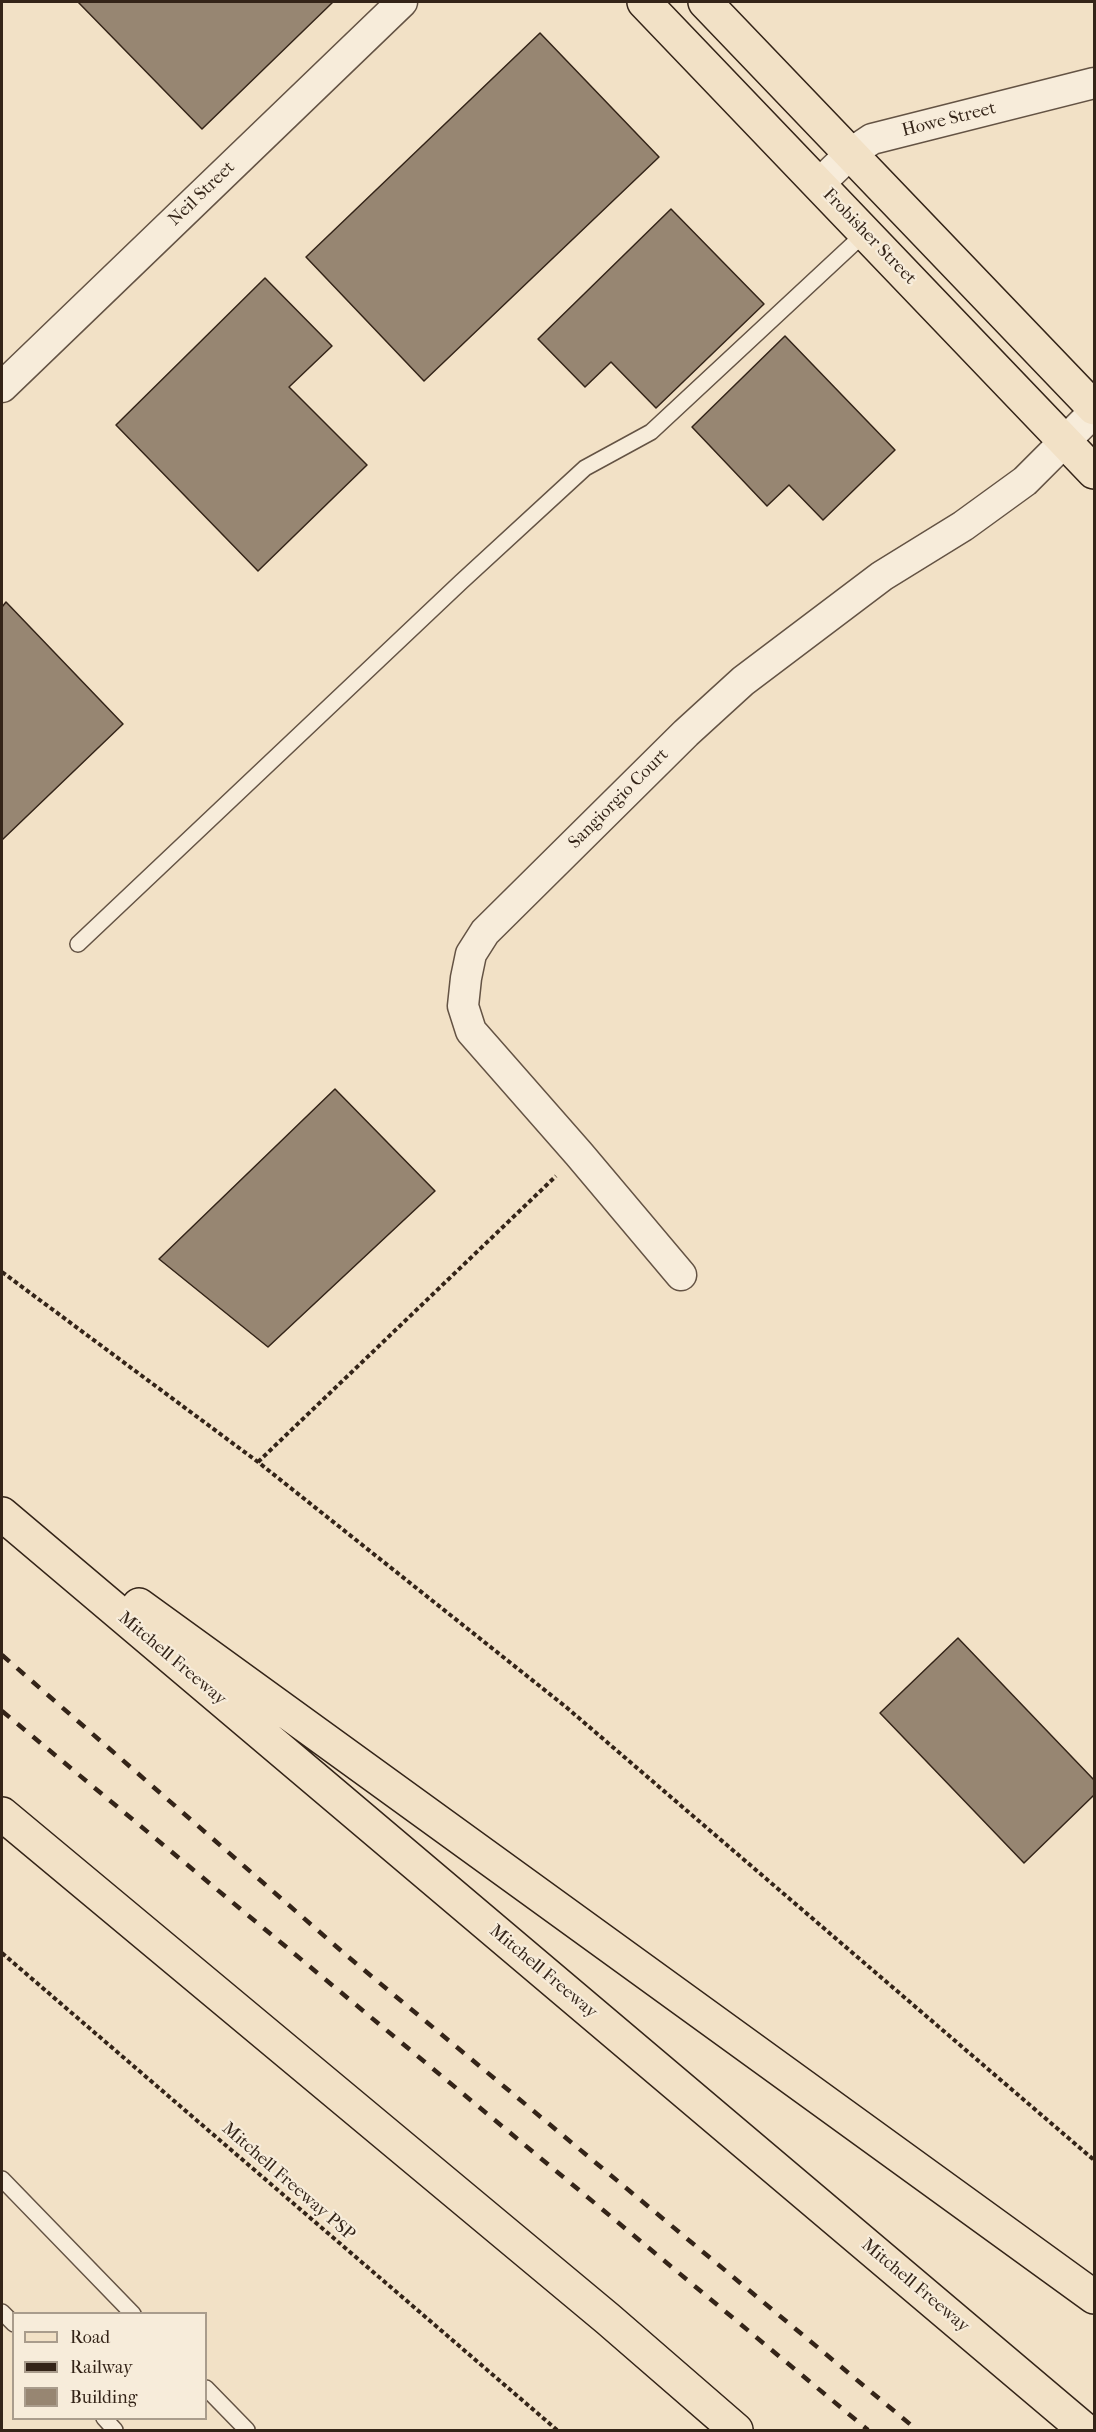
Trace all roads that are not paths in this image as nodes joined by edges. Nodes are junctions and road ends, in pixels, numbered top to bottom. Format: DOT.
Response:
graph roads {
  1 [pos="402,2"];
  2 [pos="644,2"];
  3 [pos="705,2"];
  4 [pos="1095,83"];
  5 [pos="851,153"];
  6 [pos="818,185"];
  7 [pos="865,233"];
  8 [pos="2,387"];
  9 [pos="1095,410"];
  10 [pos="1065,442"];
  11 [pos="1095,472"];
  12 [pos="78,944"];
  13 [pos="681,1275"];
  14 [pos="2,1505"];
  15 [pos="2,1514"];
  16 [pos="2,1814"];
  17 [pos="2,2179"];
  18 [pos="1095,2297"];
  19 [pos="132,2312"];
  20 [pos="608,2319"];
  21 [pos="207,2389"];
  22 [pos="247,2430"];
  23 [pos="709,2430"];
  24 [pos="736,2430"];
  25 [pos="1085,2430"];
  1 -- 8 [label="street, Neil Street"];
  2 -- 6 [label="main road, Frobisher Street"];
  3 -- 5 [label="main road"];
  4 -- 5 [label="street, Howe Street"];
  5 -- 6 [label="street, Howe Street"];
  5 -- 9 [label="main road"];
  6 -- 7 [label="main road, Frobisher Street"];
  7 -- 10 [label="main road, Frobisher Street"];
  7 -- 12 [label="lane"];
  9 -- 10 [label="street, Sangiorgio Court"];
  10 -- 11 [label="main road, Frobisher Street"];
  10 -- 13 [label="street, Sangiorgio Court"];
  14 -- 18 [label="main road"];
  15 -- 25 [label="main road, Mitchell Freeway"];
  16 -- 20 [label="main road"];
  17 -- 19 [label="lane"];
  20 -- 23 [label="main road"];
  20 -- 24 [label="main road"];
  21 -- 22 [label="lane"];
}
